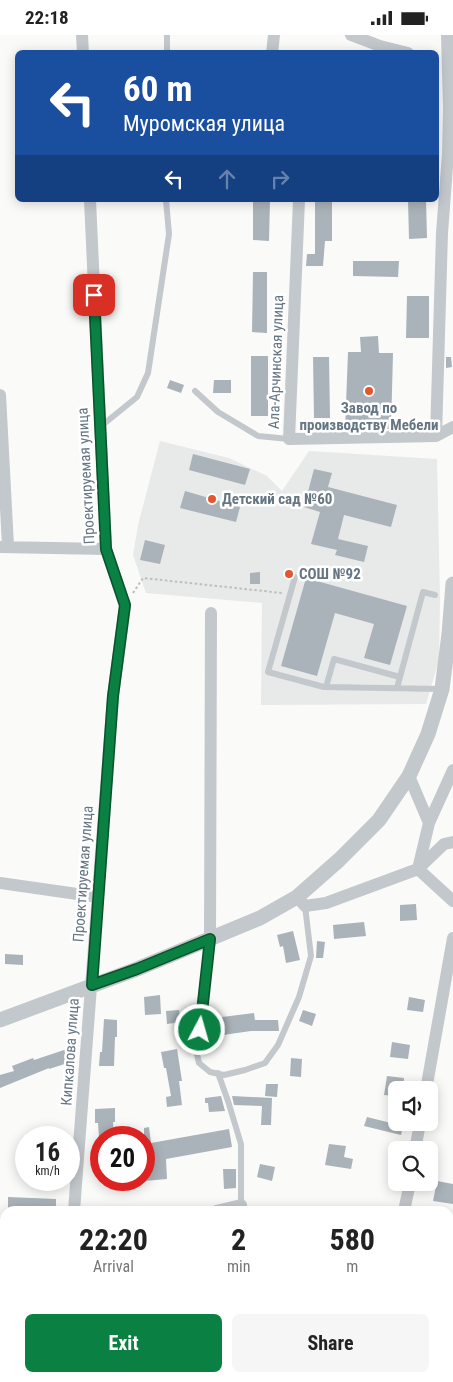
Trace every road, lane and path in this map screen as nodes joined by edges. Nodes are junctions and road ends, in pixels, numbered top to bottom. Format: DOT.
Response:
graph roads {
  1 [pos="82,35"];
  2 [pos="167,35"];
  3 [pos="274,35"];
  4 [pos="351,35"];
  5 [pos="447,35"];
  6 [pos="83,50"];
  7 [pos="167,50"];
  8 [pos="272,50"];
  9 [pos="396,50"];
  10 [pos="442,60"];
  11 [pos="451,105"];
  12 [pos="442,154"];
  13 [pos="90,202"];
  14 [pos="166,202"];
  15 [pos="299,202"];
  16 [pos="195,391"];
  17 [pos="0,395"];
  18 [pos="100,427"];
  19 [pos="453,427"];
  20 [pos="436,436"];
  21 [pos="290,439"];
  22 [pos="4,546"];
  23 [pos="106,549"];
  24 [pos="295,577"];
  25 [pos="453,584"];
  26 [pos="290,593"];
  27 [pos="435,595"];
  28 [pos="125,605"];
  29 [pos="211,613"];
  30 [pos="400,677"];
  31 [pos="326,687"];
  32 [pos="397,688"];
  33 [pos="442,689"];
  34 [pos="453,770"];
  35 [pos="409,777"];
  36 [pos="429,823"];
  37 [pos="453,842"];
  38 [pos="418,869"];
  39 [pos="0,883"];
  40 [pos="98,897"];
  41 [pos="301,901"];
  42 [pos="453,901"];
  43 [pos="453,938"];
  44 [pos="210,939"];
  45 [pos="92,985"];
  46 [pos="0,1020"];
  47 [pos="218,1073"];
  48 [pos="428,1081"];
  49 [pos="408,1191"];
  50 [pos="241,1205"];
  51 [pos="74,1206"];
  52 [pos="237,1206"];
  53 [pos="405,1206"];
  1 -- 6 [label="street"];
  2 -- 7 [label="lane"];
  3 -- 8 [label="street"];
  4 -- 9 [label="street"];
  5 -- 10 [label="street"];
  10 -- 11 [label="street"];
  11 -- 12 [label="street"];
  12 -- 20 [label="street"];
  13 -- 18 [label="street, Проектируемая улица"];
  14 -- 18 [label="lane"];
  15 -- 21 [label="street, Ала-Арчинская улица"];
  16 -- 21 [label="lane"];
  17 -- 22 [label="street"];
  18 -- 23 [label="street, Проектируемая улица"];
  19 -- 20 [label="street, Ала-Арчинская улица"];
  20 -- 21 [label="street, Ала-Арчинская улица"];
  22 -- 23 [label="street"];
  23 -- 28 [label="street, Проектируемая улица"];
  24 -- 26 [label="lane"];
  25 -- 33 [label="street"];
  26 -- 28 [label="path"];
  26 -- 31 [label="lane"];
  27 -- 30 [label="lane"];
  28 -- 40 [label="street, Проектируемая улица"];
  29 -- 44 [label="street"];
  30 -- 31 [label="lane"];
  30 -- 32 [label="lane"];
  31 -- 32 [label="lane"];
  32 -- 33 [label="lane"];
  33 -- 35 [label="street"];
  34 -- 36 [label="street"];
  35 -- 36 [label="street"];
  35 -- 41 [label="street"];
  36 -- 38 [label="street"];
  37 -- 38 [label="street"];
  38 -- 41 [label="street"];
  38 -- 42 [label="street"];
  39 -- 40 [label="street"];
  40 -- 45 [label="street, Проектируемая улица"];
  41 -- 44 [label="street"];
  41 -- 47 [label="lane"];
  43 -- 48 [label="street"];
  44 -- 45 [label="street"];
  44 -- 47 [label="lane"];
  45 -- 46 [label="street"];
  45 -- 51 [label="street, Кипкалова улица"];
  47 -- 50 [label="lane"];
  49 -- 53 [label="street"];
  50 -- 52 [label="street"];
}
